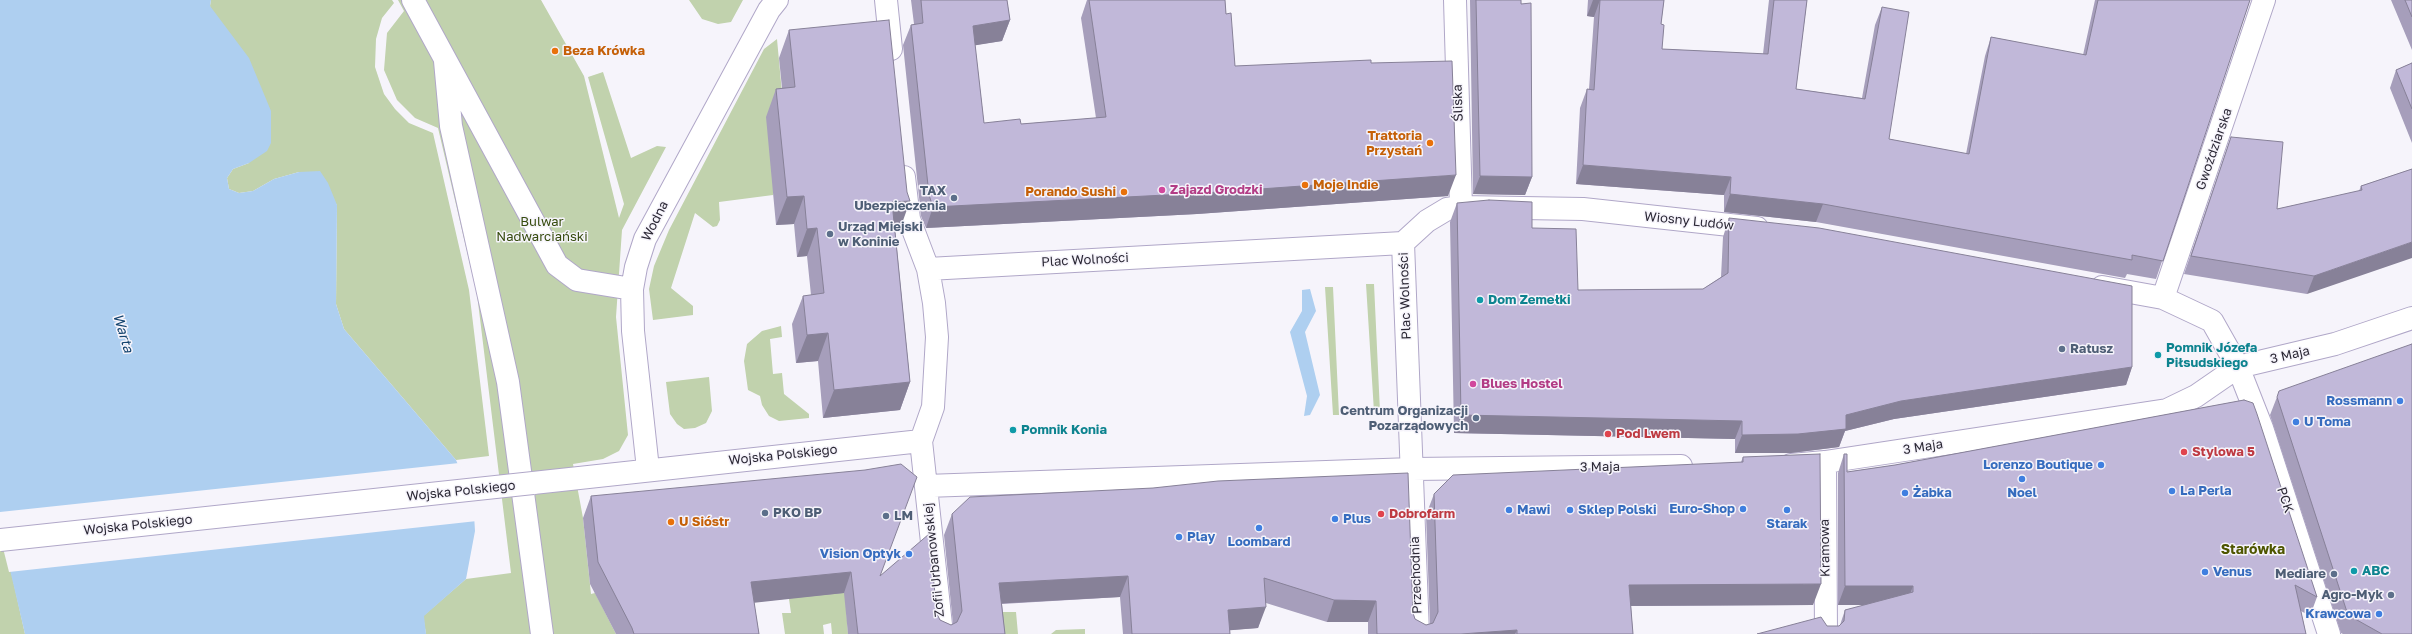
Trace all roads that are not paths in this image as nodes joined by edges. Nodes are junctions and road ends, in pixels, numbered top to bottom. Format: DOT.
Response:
graph roads {
  1 [pos="414,0"];
  2 [pos="777,0"];
  3 [pos="886,0"];
  4 [pos="1455,0"];
  5 [pos="2264,0"];
  6 [pos="445,61"];
  7 [pos="893,70"];
  8 [pos="902,154"];
  9 [pos="1461,207"];
  10 [pos="1776,230"];
  11 [pos="1403,243"];
  12 [pos="928,269"];
  13 [pos="2086,284"];
  14 [pos="632,289"];
  15 [pos="2163,298"];
  16 [pos="2412,318"];
  17 [pos="2238,367"];
  18 [pos="921,441"];
  19 [pos="1825,462"];
  20 [pos="1768,465"];
  21 [pos="1705,466"];
  22 [pos="648,469"];
  23 [pos="1412,469"];
  24 [pos="926,486"];
  25 [pos="0,540"];
  26 [pos="542,634"];
  27 [pos="942,634"];
  28 [pos="1418,634"];
  29 [pos="1826,634"];
  30 [pos="2329,634"];
  1 -- 6 [label="street"];
  2 -- 14 [label="street, Wodna"];
  3 -- 7 [label="street"];
  4 -- 9 [label="street, Śliska"];
  5 -- 15 [label="street, Gwoździarska"];
  6 -- 14 [label="street"];
  6 -- 26 [label="street"];
  8 -- 12 [label="street"];
  9 -- 10 [label="street, Wiosny Ludów"];
  9 -- 11 [label="street, Wiosny Ludów"];
  11 -- 12 [label="street, Plac Wolności"];
  11 -- 23 [label="street, Plac Wolności"];
  12 -- 18 [label="street"];
  13 -- 15 [label="street"];
  14 -- 22 [label="street, Wodna"];
  15 -- 17 [label="street"];
  16 -- 17 [label="street, 3 Maja"];
  17 -- 19 [label="street, 3 Maja"];
  17 -- 30 [label="street, PCK"];
  18 -- 22 [label="street, Wojska Polskiego"];
  18 -- 24 [label="street"];
  19 -- 20 [label="street, 3 Maja"];
  19 -- 29 [label="street, Kramowa"];
  21 -- 23 [label="street, 3 Maja"];
  22 -- 25 [label="street, Wojska Polskiego, bridge"];
  23 -- 24 [label="street"];
  23 -- 28 [label="street, Przechodnia"];
  24 -- 27 [label="street, Zofii Urbanowskiej"];
}
